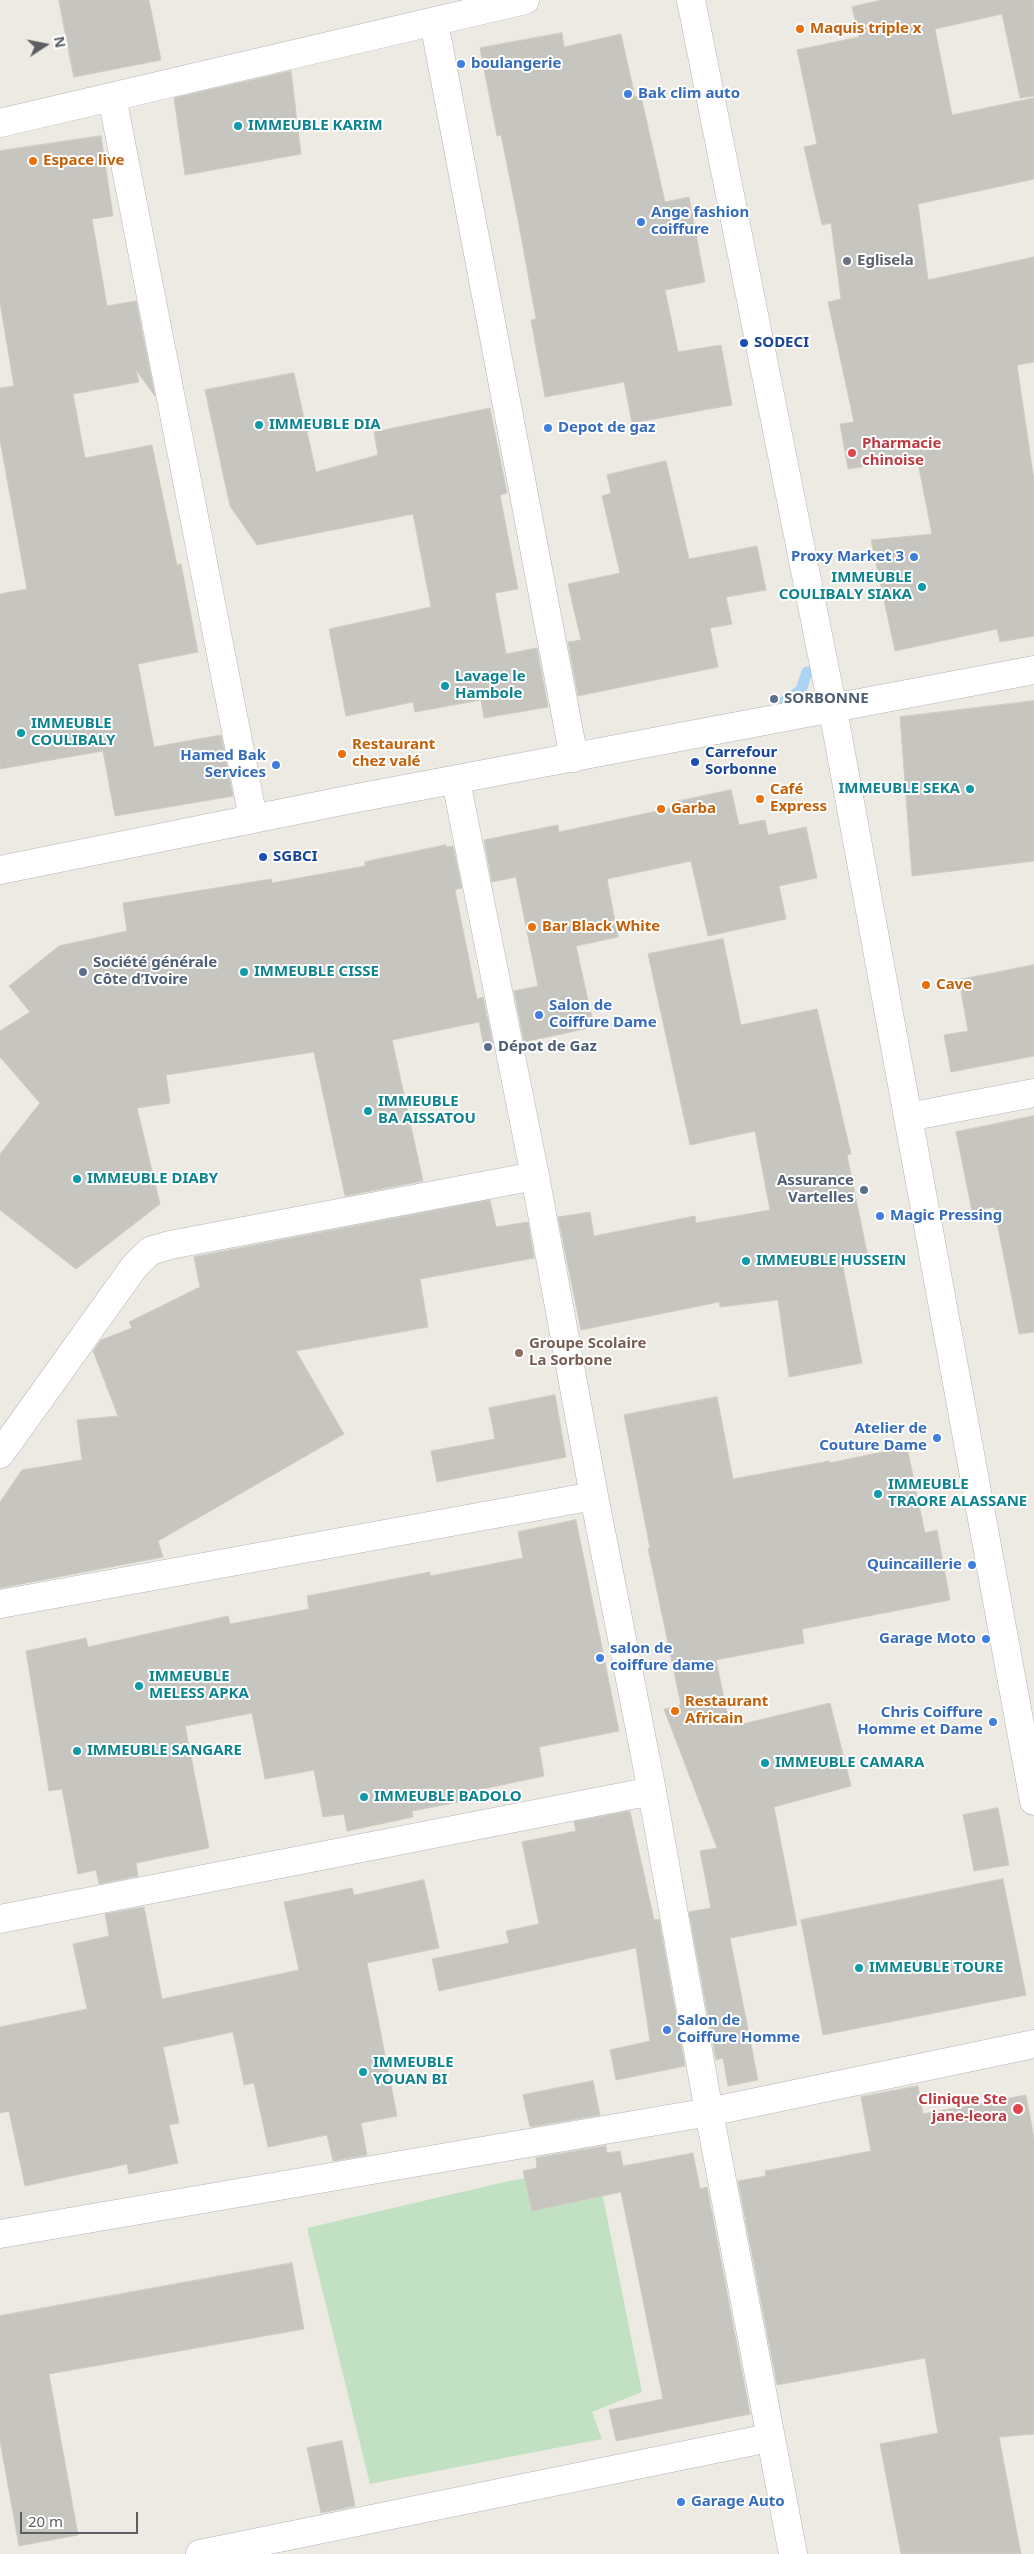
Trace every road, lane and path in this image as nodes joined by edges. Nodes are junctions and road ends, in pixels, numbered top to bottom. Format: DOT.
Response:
graph roads {
  1 [pos="525,0"];
  2 [pos="691,0"];
  3 [pos="434,22"];
  4 [pos="112,97"];
  5 [pos="0,123"];
  6 [pos="1034,670"];
  7 [pos="833,710"];
  8 [pos="574,758"];
  9 [pos="456,780"];
  10 [pos="253,818"];
  11 [pos="0,870"];
  12 [pos="1034,1093"];
  13 [pos="908,1117"];
  14 [pos="535,1176"];
  15 [pos="0,1454"];
  16 [pos="594,1496"];
  17 [pos="0,1604"];
  18 [pos="652,1791"];
  19 [pos="1034,1801"];
  20 [pos="0,1919"];
  21 [pos="1034,2044"];
  22 [pos="709,2112"];
  23 [pos="0,2234"];
  24 [pos="770,2438"];
  25 [pos="200,2554"];
  26 [pos="794,2554"];
  1 -- 3 [label="street"];
  2 -- 7 [label="street"];
  3 -- 4 [label="street"];
  3 -- 8 [label="street"];
  4 -- 5 [label="street"];
  4 -- 10 [label="street"];
  6 -- 7 [label="street"];
  7 -- 8 [label="street"];
  7 -- 13 [label="street"];
  8 -- 9 [label="street"];
  9 -- 10 [label="street"];
  9 -- 14 [label="street"];
  10 -- 11 [label="street"];
  12 -- 13 [label="street"];
  13 -- 19 [label="street"];
  14 -- 15 [label="street"];
  14 -- 16 [label="street"];
  16 -- 17 [label="street"];
  16 -- 18 [label="street"];
  18 -- 20 [label="street"];
  18 -- 22 [label="street"];
  21 -- 22 [label="street"];
  22 -- 23 [label="street"];
  22 -- 24 [label="street"];
  24 -- 25 [label="street"];
  24 -- 26 [label="street"];
}
